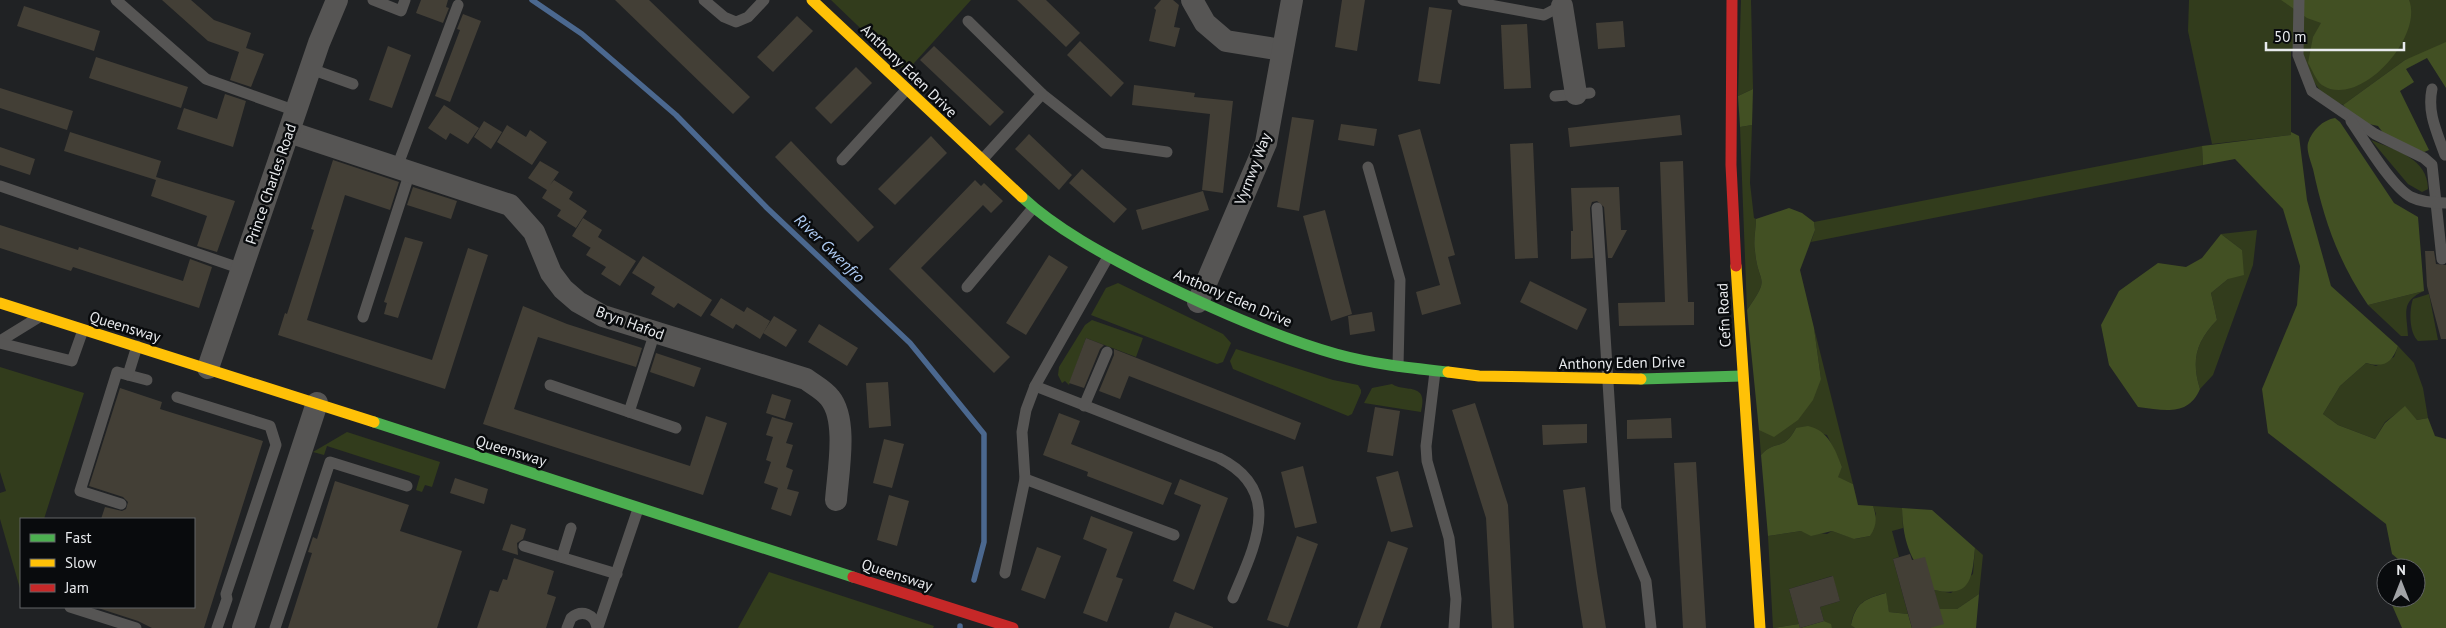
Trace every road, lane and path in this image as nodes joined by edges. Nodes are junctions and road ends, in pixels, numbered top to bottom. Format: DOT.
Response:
graph roads {
  1 [pos="116,0"];
  2 [pos="337,0"];
  3 [pos="373,0"];
  4 [pos="405,0"];
  5 [pos="704,0"];
  6 [pos="764,0"];
  7 [pos="812,0"];
  8 [pos="1192,0"];
  9 [pos="1292,0"];
  10 [pos="1463,0"];
  11 [pos="1732,0"];
  12 [pos="2299,0"];
  13 [pos="1566,3"];
  14 [pos="458,6"];
  15 [pos="968,21"];
  16 [pos="1282,50"];
  17 [pos="311,69"];
  18 [pos="353,84"];
  19 [pos="2432,88"];
  20 [pos="906,90"];
  21 [pos="1042,94"];
  22 [pos="1573,94"];
  23 [pos="296,111"];
  24 [pos="2347,115"];
  25 [pos="289,132"];
  26 [pos="1167,152"];
  27 [pos="2446,155"];
  28 [pos="842,160"];
  29 [pos="982,160"];
  30 [pos="2432,165"];
  31 [pos="1368,167"];
  32 [pos="403,169"];
  33 [pos="0,186"];
  34 [pos="2442,203"];
  35 [pos="1033,208"];
  36 [pos="1597,208"];
  37 [pos="1108,257"];
  38 [pos="2442,260"];
  39 [pos="242,269"];
  40 [pos="967,287"];
  41 [pos="1198,302"];
  42 [pos="0,303"];
  43 [pos="41,316"];
  44 [pos="364,318"];
  45 [pos="83,330"];
  46 [pos="655,332"];
  47 [pos="0,342"];
  48 [pos="137,346"];
  49 [pos="1107,352"];
  50 [pos="1398,366"];
  51 [pos="208,368"];
  52 [pos="1435,372"];
  53 [pos="128,375"];
  54 [pos="1742,376"];
  55 [pos="147,380"];
  56 [pos="1607,380"];
  57 [pos="550,385"];
  58 [pos="1035,386"];
  59 [pos="177,397"];
  60 [pos="317,403"];
  61 [pos="1084,406"];
  62 [pos="629,412"];
  63 [pos="676,428"];
  64 [pos="1025,479"];
  65 [pos="407,486"];
  66 [pos="836,500"];
  67 [pos="121,504"];
  68 [pos="639,507"];
  69 [pos="571,528"];
  70 [pos="1174,534"];
  71 [pos="524,546"];
  72 [pos="562,558"];
  73 [pos="1004,573"];
  74 [pos="617,574"];
  75 [pos="1232,598"];
  76 [pos="606,604"];
  77 [pos="73,608"];
  78 [pos="585,613"];
  79 [pos="136,628"];
  80 [pos="217,628"];
  81 [pos="243,628"];
  82 [pos="275,628"];
  83 [pos="567,628"];
  84 [pos="597,628"];
  85 [pos="1013,628"];
  86 [pos="1454,628"];
  87 [pos="1651,628"];
  88 [pos="1760,628"];
  1 -- 23 [label="lane"];
  2 -- 17 [label="street, Prince Charles Road"];
  3 -- 4 [label="lane"];
  5 -- 6 [label="lane"];
  7 -- 20 [label="street, Anthony Eden Drive"];
  8 -- 16 [label="street"];
  9 -- 16 [label="street, Vyrnwy Way"];
  10 -- 13 [label="lane"];
  11 -- 54 [label="street, Cefn Road"];
  12 -- 24 [label="lane"];
  13 -- 22 [label="street"];
  14 -- 32 [label="lane"];
  15 -- 21 [label="lane"];
  16 -- 41 [label="street, Vyrnwy Way"];
  17 -- 18 [label="lane"];
  17 -- 23 [label="street, Prince Charles Road"];
  19 -- 27 [label="lane"];
  20 -- 28 [label="lane"];
  20 -- 29 [label="street, Anthony Eden Drive"];
  21 -- 26 [label="lane"];
  21 -- 29 [label="lane"];
  23 -- 25 [label="street, Prince Charles Road"];
  24 -- 30 [label="lane"];
  24 -- 34 [label="lane"];
  25 -- 32 [label="street, Bryn Hafod"];
  25 -- 39 [label="street, Prince Charles Road"];
  27 -- 30 [label="lane"];
  29 -- 35 [label="street, Anthony Eden Drive"];
  30 -- 34 [label="lane"];
  31 -- 50 [label="lane"];
  32 -- 44 [label="lane"];
  32 -- 46 [label="street, Bryn Hafod"];
  33 -- 39 [label="lane"];
  34 -- 38 [label="lane"];
  35 -- 37 [label="street, Anthony Eden Drive"];
  35 -- 40 [label="lane"];
  36 -- 56 [label="lane"];
  37 -- 41 [label="street, Anthony Eden Drive"];
  37 -- 58 [label="lane"];
  39 -- 51 [label="street, Prince Charles Road"];
  41 -- 50 [label="street, Anthony Eden Drive"];
  42 -- 43 [label="street, Queensway"];
  43 -- 45 [label="street, Queensway"];
  43 -- 47 [label="lane"];
  45 -- 47 [label="lane"];
  45 -- 48 [label="street, Queensway"];
  46 -- 62 [label="lane"];
  46 -- 66 [label="street, Bryn Hafod"];
  48 -- 51 [label="street, Queensway"];
  48 -- 53 [label="lane"];
  49 -- 61 [label="lane"];
  50 -- 52 [label="street, Anthony Eden Drive"];
  51 -- 60 [label="street, Queensway"];
  52 -- 56 [label="street, Anthony Eden Drive"];
  52 -- 86 [label="lane"];
  53 -- 55 [label="lane"];
  53 -- 67 [label="lane"];
  54 -- 56 [label="street, Anthony Eden Drive"];
  54 -- 88 [label="street, Cefn Road"];
  56 -- 87 [label="lane"];
  57 -- 62 [label="lane"];
  58 -- 61 [label="lane"];
  58 -- 64 [label="lane"];
  59 -- 80 [label="lane"];
  60 -- 68 [label="street, Queensway"];
  60 -- 81 [label="street"];
  61 -- 75 [label="lane"];
  62 -- 63 [label="lane"];
  64 -- 70 [label="lane"];
  64 -- 73 [label="lane"];
  65 -- 82 [label="lane"];
  68 -- 74 [label="lane"];
  68 -- 85 [label="street, Queensway"];
  69 -- 72 [label="lane"];
  71 -- 72 [label="lane"];
  72 -- 74 [label="lane"];
  74 -- 76 [label="lane"];
  76 -- 78 [label="lane"];
  76 -- 84 [label="lane"];
  77 -- 79 [label="lane"];
  78 -- 83 [label="lane"];
  78 -- 84 [label="lane"];
}
